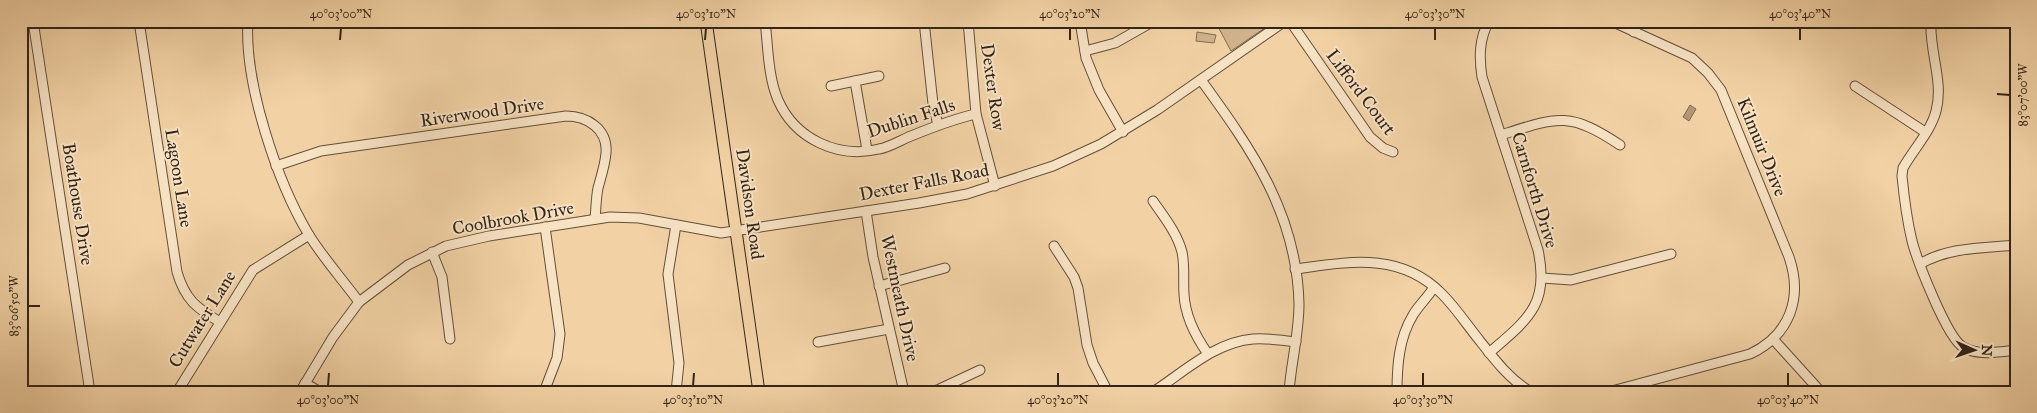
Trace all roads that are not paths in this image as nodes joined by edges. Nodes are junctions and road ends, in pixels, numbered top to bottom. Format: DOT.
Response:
graph roads {
  1 [pos="33,21"];
  2 [pos="139,21"];
  3 [pos="248,21"];
  4 [pos="706,21"];
  5 [pos="765,21"];
  6 [pos="924,21"];
  7 [pos="968,21"];
  8 [pos="1080,21"];
  9 [pos="1285,21"];
  10 [pos="1290,21"];
  11 [pos="1489,21"];
  12 [pos="1611,21"];
  13 [pos="1638,21"];
  14 [pos="1931,21"];
  15 [pos="1152,22"];
  16 [pos="1634,32"];
  17 [pos="1085,50"];
  18 [pos="879,76"];
  19 [pos="1201,80"];
  20 [pos="854,81"];
  21 [pos="831,86"];
  22 [pos="1855,86"];
  23 [pos="976,114"];
  24 [pos="938,125"];
  25 [pos="1123,132"];
  26 [pos="1925,132"];
  27 [pos="1502,135"];
  28 [pos="1620,144"];
  29 [pos="867,150"];
  30 [pos="1393,152"];
  31 [pos="276,166"];
  32 [pos="995,186"];
  33 [pos="1153,201"];
  34 [pos="866,211"];
  35 [pos="595,219"];
  36 [pos="676,225"];
  37 [pos="545,227"];
  38 [pos="735,230"];
  39 [pos="309,235"];
  40 [pos="2016,245"];
  41 [pos="1054,246"];
  42 [pos="432,252"];
  43 [pos="1671,254"];
  44 [pos="1920,264"];
  45 [pos="945,268"];
  46 [pos="1295,269"];
  47 [pos="1542,278"];
  48 [pos="879,286"];
  49 [pos="1434,287"];
  50 [pos="360,302"];
  51 [pos="220,322"];
  52 [pos="889,329"];
  53 [pos="1773,339"];
  54 [pos="450,340"];
  55 [pos="818,342"];
  56 [pos="1296,342"];
  57 [pos="2016,350"];
  58 [pos="1489,353"];
  59 [pos="1208,354"];
  60 [pos="980,370"];
  61 [pos="305,383"];
  62 [pos="90,392"];
  63 [pos="177,392"];
  64 [pos="300,392"];
  65 [pos="320,392"];
  66 [pos="544,392"];
  67 [pos="676,392"];
  68 [pos="759,392"];
  69 [pos="904,392"];
  70 [pos="933,392"];
  71 [pos="1108,392"];
  72 [pos="1153,392"];
  73 [pos="1289,392"];
  74 [pos="1397,392"];
  75 [pos="1530,392"];
  76 [pos="1608,392"];
  77 [pos="1821,392"];
  1 -- 62 [label="street, Boathouse Drive"];
  2 -- 51 [label="street, Lagoon Lane"];
  3 -- 31 [label="street"];
  4 -- 38 [label="main road, Davidson Road"];
  5 -- 29 [label="street, Dublin Falls"];
  6 -- 24 [label="street"];
  7 -- 23 [label="street, Dexter Row"];
  8 -- 17 [label="street"];
  9 -- 19 [label="street, Dexter Falls Road"];
  10 -- 30 [label="street, Lifford Court"];
  11 -- 27 [label="street, Carnforth Drive"];
  12 -- 16 [label="street, Kilmuir Drive"];
  13 -- 16 [label="street"];
  14 -- 26 [label="street"];
  15 -- 17 [label="street"];
  16 -- 53 [label="street, Kilmuir Drive"];
  17 -- 25 [label="street"];
  18 -- 20 [label="street"];
  19 -- 25 [label="street, Dexter Falls Road"];
  19 -- 46 [label="street"];
  20 -- 21 [label="street"];
  20 -- 29 [label="street"];
  22 -- 26 [label="street"];
  23 -- 24 [label="street, Dublin Falls"];
  23 -- 32 [label="street, Dexter Row"];
  24 -- 29 [label="street, Dublin Falls"];
  25 -- 32 [label="street, Dexter Falls Road"];
  26 -- 44 [label="street"];
  27 -- 28 [label="street"];
  27 -- 47 [label="street, Carnforth Drive"];
  31 -- 35 [label="street, Riverwood Drive"];
  31 -- 39 [label="street"];
  32 -- 34 [label="street, Dexter Falls Road"];
  33 -- 59 [label="street"];
  34 -- 38 [label="street, Dexter Falls Road"];
  34 -- 48 [label="street, Westmeath Drive"];
  35 -- 36 [label="street, Coolbrook Drive"];
  35 -- 37 [label="street, Coolbrook Drive"];
  36 -- 38 [label="street, Coolbrook Drive"];
  36 -- 67 [label="street"];
  37 -- 42 [label="street, Coolbrook Drive"];
  37 -- 66 [label="street"];
  38 -- 68 [label="main road, Davidson Road"];
  39 -- 50 [label="street"];
  39 -- 51 [label="street, Cutwater Lane"];
  40 -- 44 [label="street"];
  41 -- 71 [label="street"];
  42 -- 50 [label="street, Coolbrook Drive"];
  42 -- 54 [label="street"];
  43 -- 47 [label="street"];
  44 -- 57 [label="street"];
  45 -- 48 [label="street"];
  46 -- 49 [label="street"];
  46 -- 56 [label="street"];
  47 -- 58 [label="street, Carnforth Drive"];
  48 -- 52 [label="street, Westmeath Drive"];
  49 -- 58 [label="street"];
  49 -- 74 [label="street"];
  50 -- 61 [label="street, Coolbrook Drive"];
  51 -- 63 [label="street, Cutwater Lane"];
  52 -- 55 [label="street"];
  52 -- 69 [label="street, Westmeath Drive"];
  53 -- 76 [label="street"];
  53 -- 77 [label="street"];
  56 -- 59 [label="street"];
  56 -- 73 [label="street"];
  58 -- 75 [label="street"];
  59 -- 72 [label="street"];
  60 -- 70 [label="street"];
  61 -- 64 [label="street, Coolbrook Drive"];
  61 -- 65 [label="street"];
}
